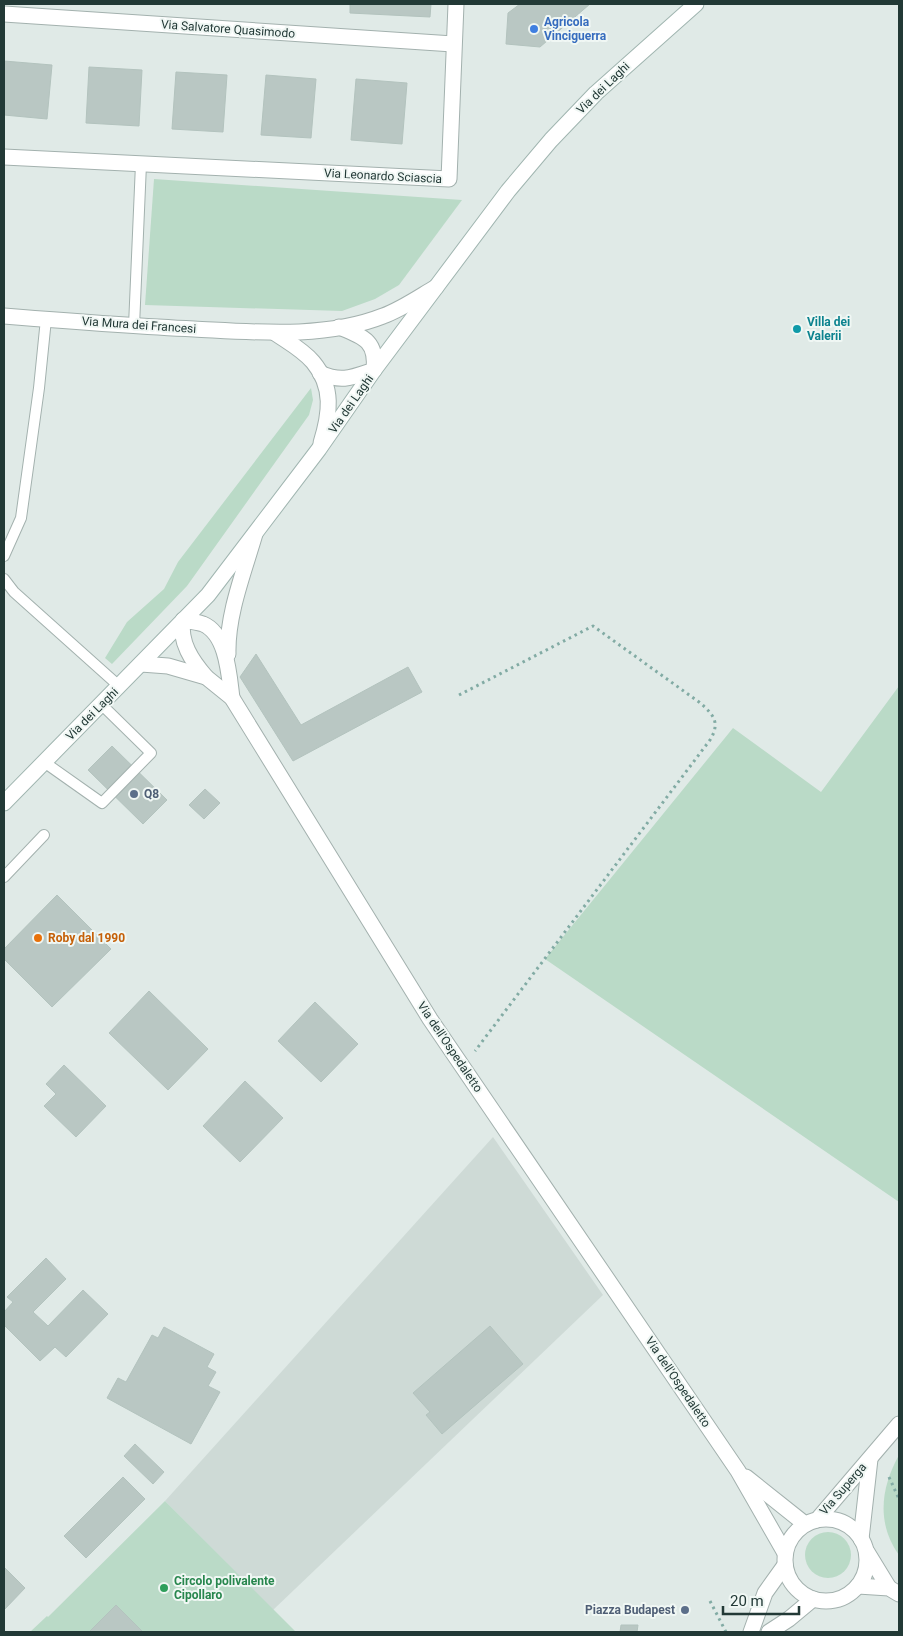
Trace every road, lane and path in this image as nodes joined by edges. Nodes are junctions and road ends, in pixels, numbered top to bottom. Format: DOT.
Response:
graph roads {
  1 [pos="456,4"];
  2 [pos="696,4"];
  3 [pos="4,14"];
  4 [pos="453,44"];
  5 [pos="4,158"];
  6 [pos="142,164"];
  7 [pos="438,286"];
  8 [pos="4,316"];
  9 [pos="46,319"];
  10 [pos="134,326"];
  11 [pos="339,327"];
  12 [pos="275,333"];
  13 [pos="374,370"];
  14 [pos="320,372"];
  15 [pos="319,450"];
  16 [pos="256,532"];
  17 [pos="4,556"];
  18 [pos="4,579"];
  19 [pos="183,620"];
  20 [pos="140,664"];
  21 [pos="228,671"];
  22 [pos="206,677"];
  23 [pos="119,686"];
  24 [pos="459,695"];
  25 [pos="232,698"];
  26 [pos="101,704"];
  27 [pos="44,762"];
  28 [pos="4,803"];
  29 [pos="44,835"];
  30 [pos="4,877"];
  31 [pos="463,1067"];
  32 [pos="899,1424"];
  33 [pos="870,1459"];
  34 [pos="738,1471"];
  35 [pos="811,1522"];
  36 [pos="864,1545"];
  37 [pos="785,1559"];
  38 [pos="858,1586"];
  39 [pos="894,1591"];
  40 [pos="813,1599"];
  41 [pos="710,1601"];
  42 [pos="726,1632"];
  43 [pos="751,1632"];
  44 [pos="769,1632"];
  1 -- 4 [label="street, Via Leonardo Sciascia"];
  2 -- 7 [label="street, Via dei Laghi"];
  3 -- 4 [label="street, Via Salvatore Quasimodo"];
  4 -- 6 [label="street, Via Leonardo Sciascia"];
  5 -- 6 [label="street, Via Leonardo Sciascia"];
  6 -- 10 [label="lane"];
  7 -- 11 [label="street, Via Mura dei Francesi"];
  7 -- 13 [label="street, Via dei Laghi"];
  8 -- 9 [label="street, Via Mura dei Francesi"];
  9 -- 10 [label="street, Via Mura dei Francesi"];
  9 -- 17 [label="lane"];
  10 -- 12 [label="street, Via Mura dei Francesi"];
  11 -- 12 [label="street, Via Mura dei Francesi"];
  11 -- 13 [label="street"];
  12 -- 14 [label="street"];
  13 -- 14 [label="street"];
  13 -- 15 [label="street, Via dei Laghi"];
  14 -- 15 [label="street"];
  15 -- 16 [label="street, Via dei Laghi"];
  16 -- 19 [label="street, Via dei Laghi"];
  16 -- 21 [label="street"];
  18 -- 23 [label="lane"];
  19 -- 20 [label="street, Via dei Laghi"];
  19 -- 21 [label="street"];
  19 -- 22 [label="street"];
  20 -- 22 [label="street, Via dell'Ospedaletto"];
  20 -- 23 [label="street, Via dei Laghi"];
  21 -- 25 [label="street"];
  22 -- 25 [label="street, Via dell'Ospedaletto"];
  23 -- 26 [label="street, Via dei Laghi"];
  24 -- 31 [label="path"];
  25 -- 31 [label="street, Via dell'Ospedaletto"];
  26 -- 27 [label="street, Via dei Laghi"];
  26 -- 27 [label="lane"];
  27 -- 28 [label="street, Via dei Laghi"];
  29 -- 30 [label="lane"];
  31 -- 34 [label="street, Via dell'Ospedaletto"];
  32 -- 33 [label="street, Via Superga"];
  33 -- 35 [label="street, Via Superga"];
  33 -- 36 [label="street, Via Superga"];
  34 -- 35 [label="street, Via dell'Ospedaletto"];
  34 -- 37 [label="street, Via dell'Ospedaletto"];
  35 -- 36 [label="street"];
  35 -- 37 [label="street"];
  36 -- 38 [label="street"];
  36 -- 39 [label="street"];
  37 -- 40 [label="street"];
  37 -- 43 [label="street"];
  38 -- 39 [label="street"];
  38 -- 40 [label="street"];
  40 -- 44 [label="street"];
  41 -- 42 [label="path"];
}
